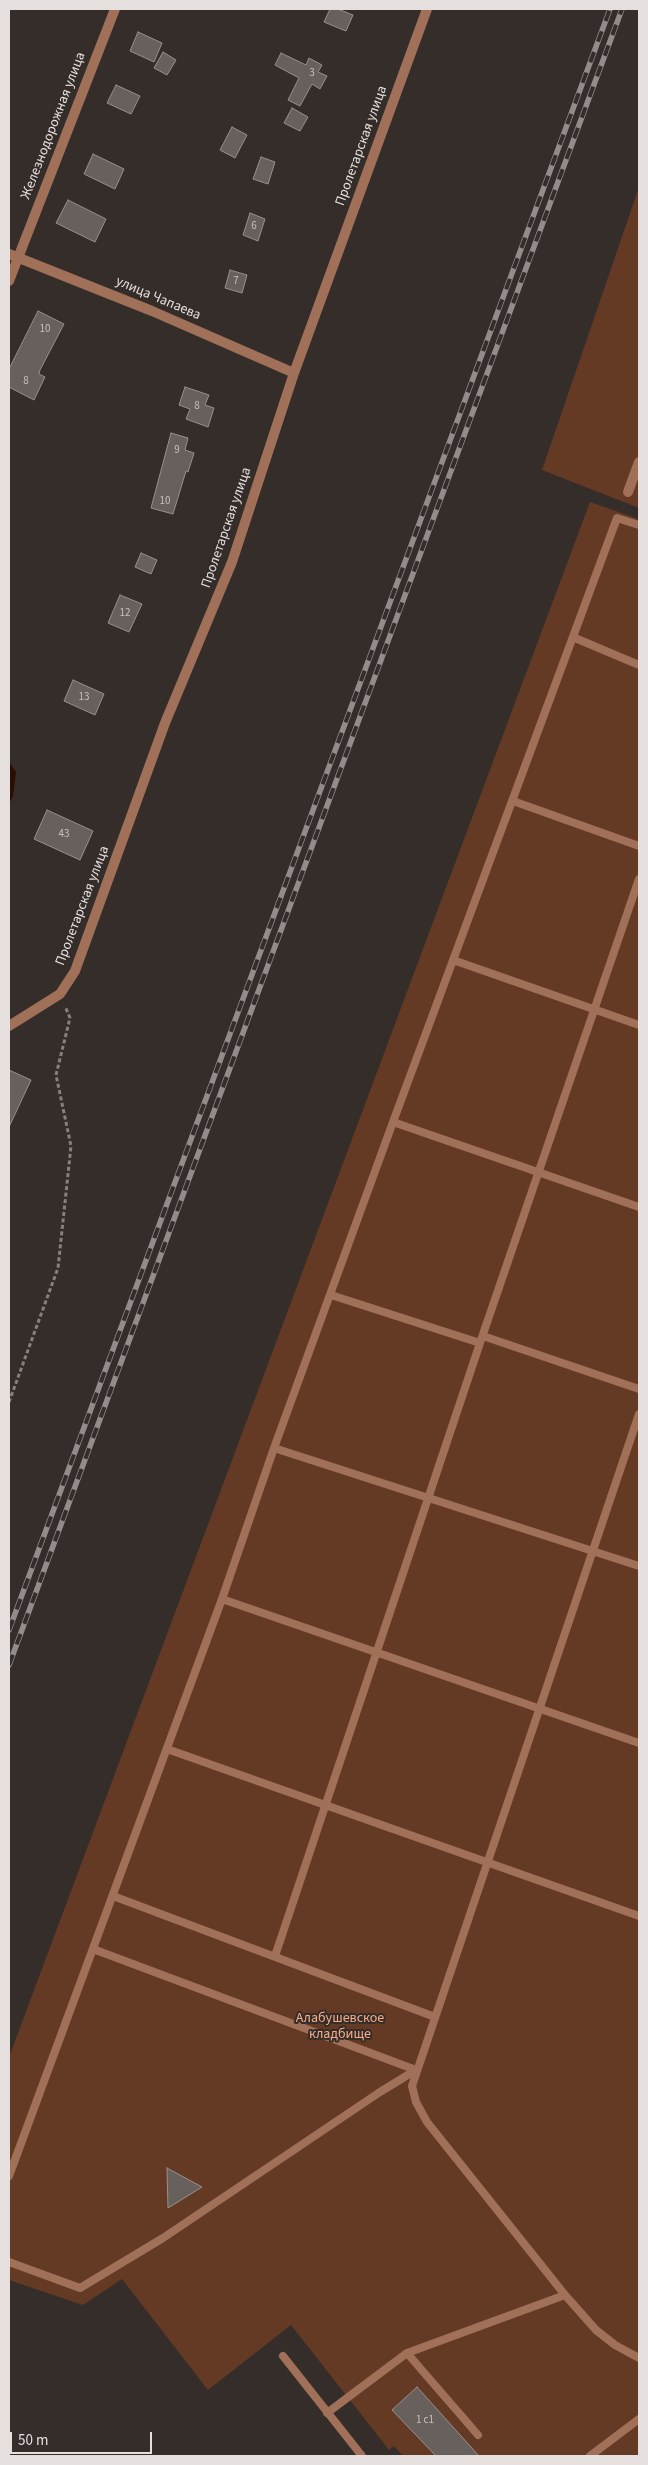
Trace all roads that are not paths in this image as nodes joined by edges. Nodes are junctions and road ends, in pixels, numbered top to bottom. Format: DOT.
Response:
graph roads {
  1 [pos="115,9"];
  2 [pos="427,9"];
  3 [pos="13,256"];
  4 [pos="9,280"];
  5 [pos="294,373"];
  6 [pos="639,462"];
  7 [pos="628,492"];
  8 [pos="639,525"];
  9 [pos="575,638"];
  10 [pos="639,664"];
  11 [pos="513,801"];
  12 [pos="639,846"];
  13 [pos="639,879"];
  14 [pos="453,960"];
  15 [pos="596,1009"];
  16 [pos="639,1025"];
  17 [pos="9,1026"];
  18 [pos="393,1122"];
  19 [pos="540,1171"];
  20 [pos="639,1207"];
  21 [pos="331,1295"];
  22 [pos="482,1339"];
  23 [pos="639,1389"];
  24 [pos="639,1414"];
  25 [pos="274,1448"];
  26 [pos="429,1497"];
  27 [pos="591,1550"];
  28 [pos="639,1566"];
  29 [pos="222,1599"];
  30 [pos="376,1651"];
  31 [pos="538,1708"];
  32 [pos="639,1743"];
  33 [pos="167,1749"];
  34 [pos="324,1803"];
  35 [pos="488,1863"];
  36 [pos="113,1896"];
  37 [pos="639,1916"];
  38 [pos="93,1949"];
  39 [pos="274,1956"];
  40 [pos="435,2017"];
  41 [pos="416,2070"];
  42 [pos="9,2176"];
  43 [pos="9,2262"];
  44 [pos="566,2295"];
  45 [pos="407,2353"];
  46 [pos="283,2356"];
  47 [pos="639,2358"];
  48 [pos="327,2413"];
  49 [pos="639,2419"];
  50 [pos="478,2435"];
  51 [pos="362,2456"];
  52 [pos="590,2456"];
  1 -- 3 [label="street, Железнодорожная улица"];
  2 -- 5 [label="street, Пролетарская улица"];
  3 -- 4 [label="street, Железнодорожная улица"];
  3 -- 5 [label="street, улица Чапаева"];
  5 -- 17 [label="street, Пролетарская улица"];
  6 -- 7 [label="street"];
  8 -- 9 [label="lane"];
  9 -- 10 [label="lane"];
  9 -- 11 [label="lane"];
  11 -- 12 [label="lane"];
  11 -- 14 [label="lane"];
  13 -- 15 [label="lane"];
  14 -- 15 [label="lane"];
  14 -- 18 [label="lane"];
  15 -- 16 [label="lane"];
  15 -- 19 [label="lane"];
  18 -- 19 [label="lane"];
  18 -- 21 [label="lane"];
  19 -- 20 [label="lane"];
  19 -- 22 [label="lane"];
  21 -- 22 [label="lane"];
  21 -- 25 [label="lane"];
  22 -- 23 [label="lane"];
  22 -- 26 [label="lane"];
  24 -- 27 [label="lane"];
  25 -- 26 [label="lane"];
  25 -- 29 [label="lane"];
  26 -- 27 [label="lane"];
  26 -- 30 [label="lane"];
  27 -- 28 [label="lane"];
  27 -- 31 [label="lane"];
  29 -- 30 [label="lane"];
  29 -- 33 [label="lane"];
  30 -- 31 [label="lane"];
  30 -- 34 [label="lane"];
  31 -- 32 [label="lane"];
  31 -- 35 [label="lane"];
  33 -- 34 [label="lane"];
  33 -- 36 [label="lane"];
  34 -- 35 [label="lane"];
  34 -- 39 [label="lane"];
  35 -- 37 [label="lane"];
  35 -- 40 [label="lane"];
  36 -- 38 [label="lane"];
  36 -- 39 [label="lane"];
  38 -- 41 [label="lane"];
  38 -- 42 [label="lane"];
  39 -- 40 [label="lane"];
  40 -- 41 [label="lane"];
  41 -- 43 [label="lane"];
  41 -- 44 [label="lane"];
  44 -- 45 [label="lane"];
  44 -- 47 [label="lane"];
  45 -- 48 [label="lane"];
  45 -- 50 [label="lane"];
  46 -- 48 [label="lane"];
  48 -- 51 [label="lane"];
  49 -- 52 [label="lane"];
}
